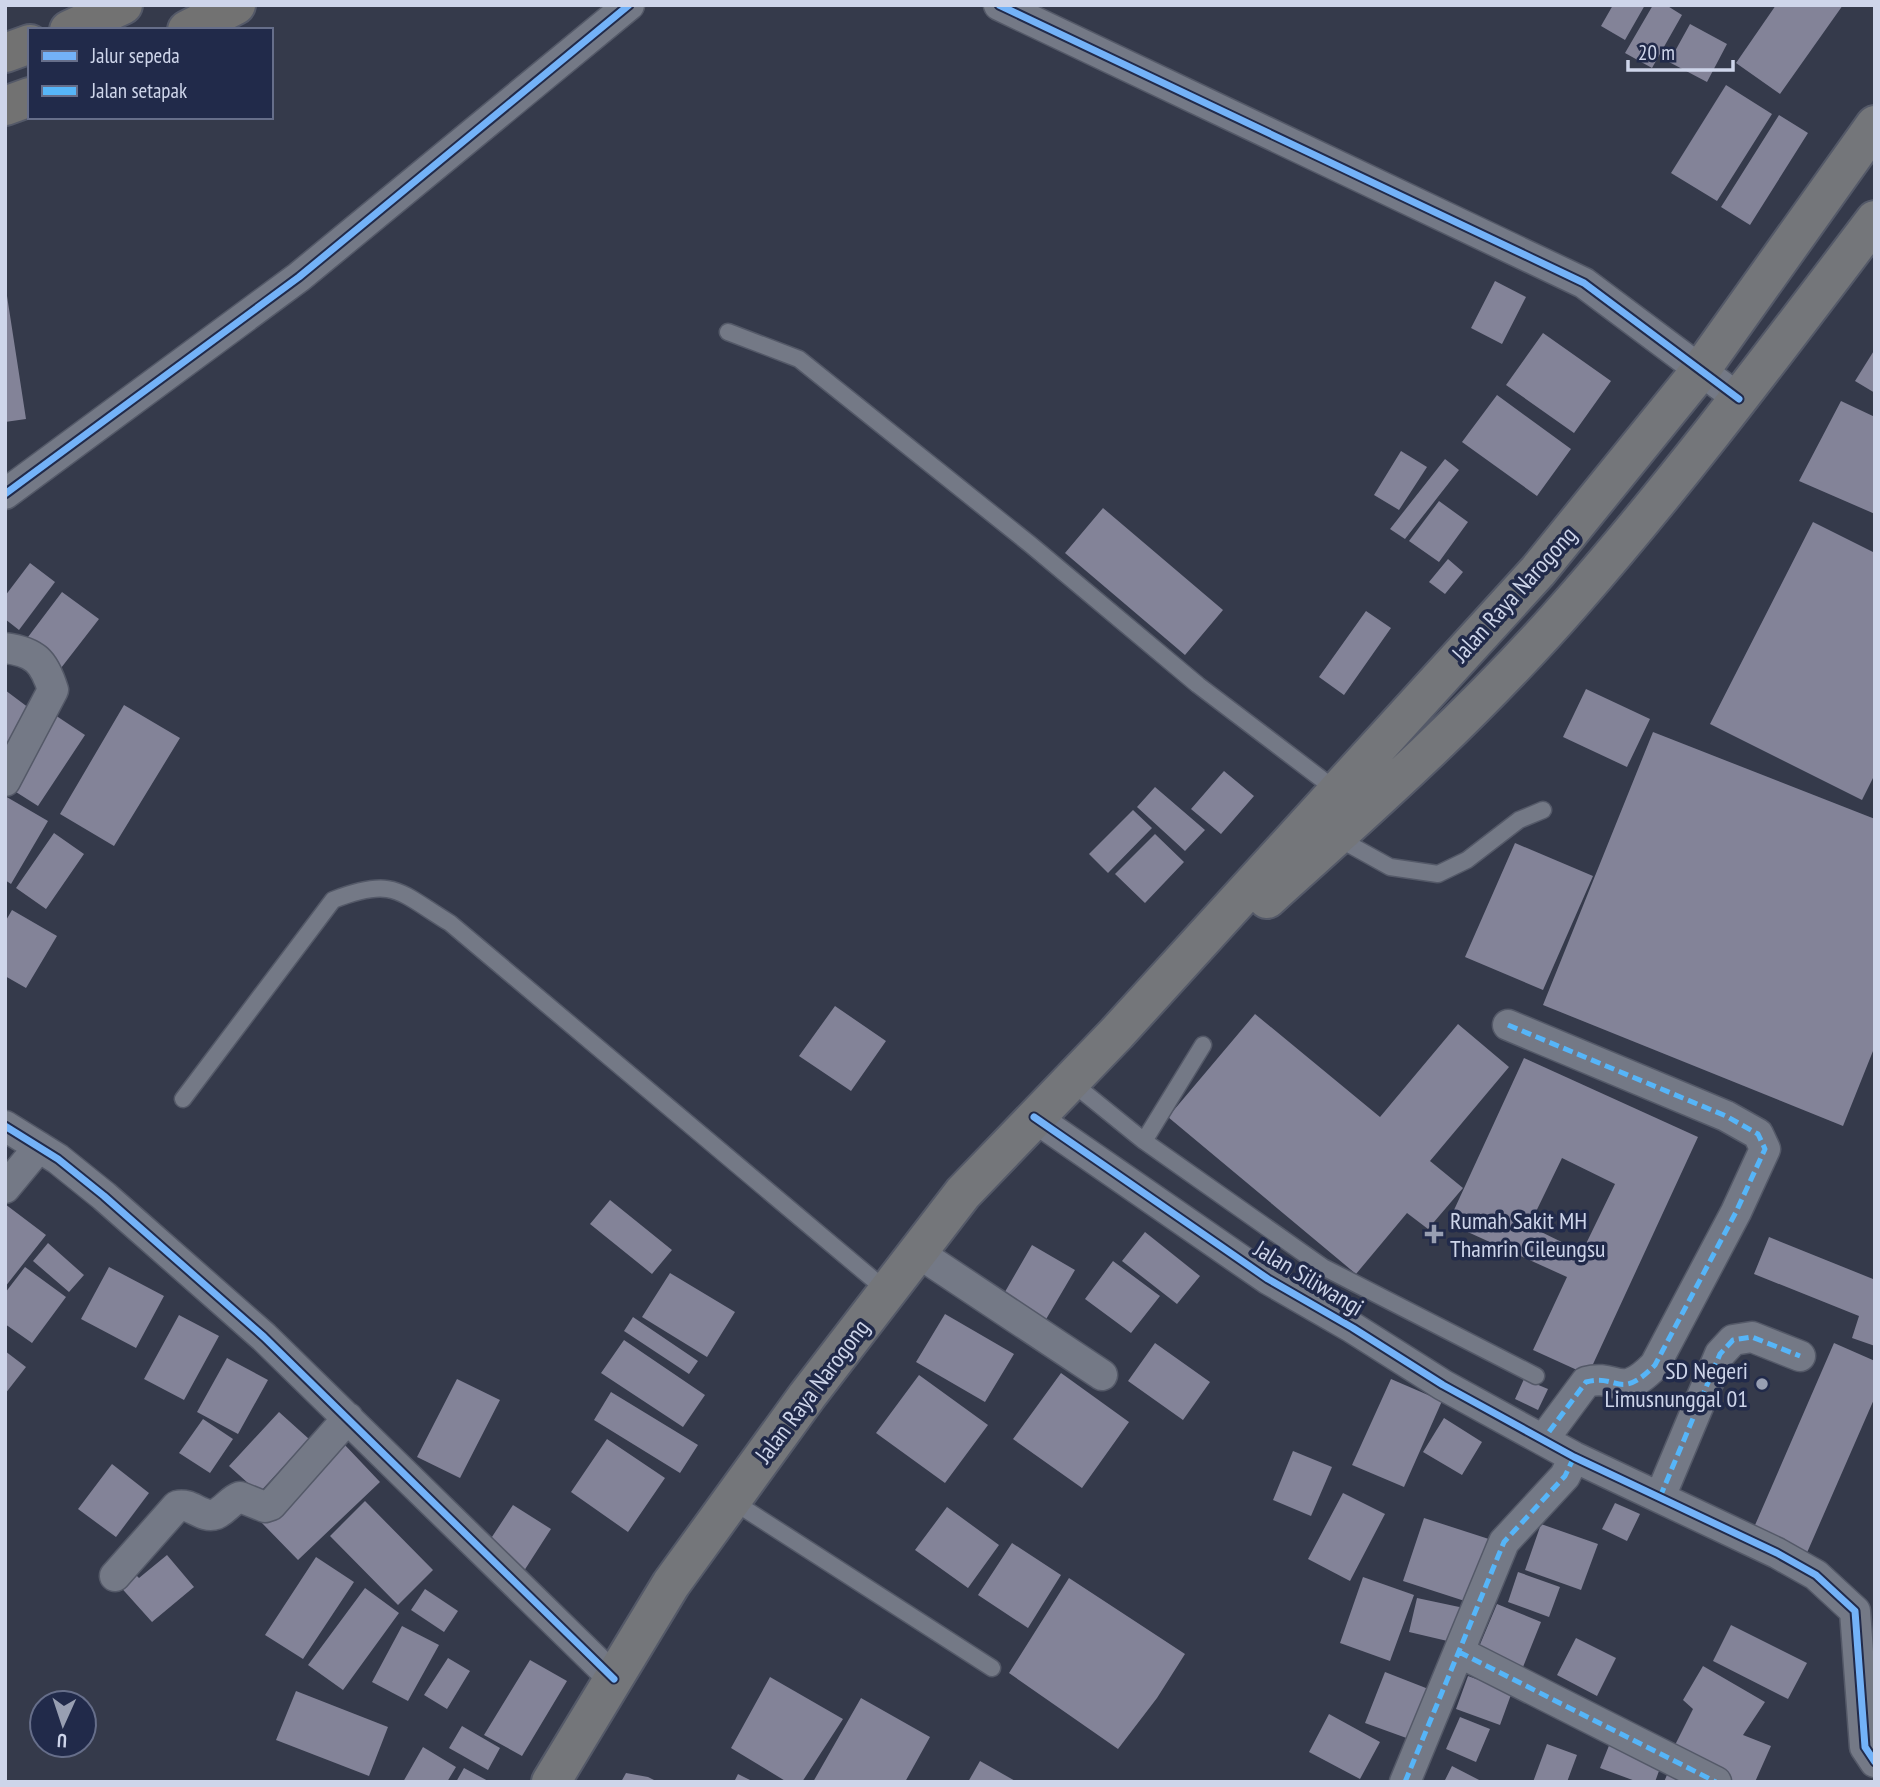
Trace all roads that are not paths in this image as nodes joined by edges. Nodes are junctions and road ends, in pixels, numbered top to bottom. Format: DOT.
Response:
graph roads {
  1 [pos="123,5"];
  2 [pos="236,5"];
  3 [pos="629,5"];
  4 [pos="999,5"];
  5 [pos="73,28"];
  6 [pos="191,28"];
  7 [pos="28,45"];
  8 [pos="5,53"];
  9 [pos="28,98"];
  10 [pos="5,106"];
  11 [pos="1875,125"];
  12 [pos="1875,220"];
  13 [pos="728,332"];
  14 [pos="1700,371"];
  15 [pos="1739,399"];
  16 [pos="5,494"];
  17 [pos="5,648"];
  18 [pos="5,781"];
  19 [pos="1336,790"];
  20 [pos="1544,810"];
  21 [pos="1336,837"];
  22 [pos="1508,1025"];
  23 [pos="1116,1033"];
  24 [pos="1203,1045"];
  25 [pos="1069,1081"];
  26 [pos="183,1099"];
  27 [pos="1034,1117"];
  28 [pos="5,1126"];
  29 [pos="1144,1141"];
  30 [pos="38,1147"];
  31 [pos="5,1188"];
  32 [pos="917,1252"];
  33 [pos="887,1291"];
  34 [pos="1800,1356"];
  35 [pos="1102,1375"];
  36 [pos="1536,1376"];
  37 [pos="348,1418"];
  38 [pos="1543,1440"];
  39 [pos="1574,1457"];
  40 [pos="1660,1497"];
  41 [pos="732,1500"];
  42 [pos="115,1576"];
  43 [pos="1459,1652"];
  44 [pos="992,1668"];
  45 [pos="614,1679"];
  46 [pos="1875,1762"];
  47 [pos="551,1782"];
  48 [pos="1405,1782"];
  49 [pos="1716,1782"];
  1 -- 5 [label="highway"];
  2 -- 6 [label="highway"];
  3 -- 16 [label="street"];
  4 -- 14 [label="street"];
  7 -- 8 [label="highway"];
  9 -- 10 [label="highway"];
  11 -- 14 [label="main road, Jalan Raya Narogong"];
  12 -- 15 [label="main road, Jalan Raya Narogong"];
  13 -- 19 [label="lane"];
  14 -- 15 [label="street"];
  14 -- 19 [label="main road, Jalan Raya Narogong"];
  15 -- 21 [label="main road, Jalan Raya Narogong"];
  17 -- 18 [label="street"];
  19 -- 23 [label="main road, Jalan Raya Narogong"];
  20 -- 21 [label="lane"];
  21 -- 23 [label="main road, Jalan Raya Narogong"];
  22 -- 38 [label="street"];
  23 -- 25 [label="main road, Jalan Raya Narogong"];
  24 -- 29 [label="lane"];
  25 -- 27 [label="main road, Jalan Raya Narogong"];
  25 -- 29 [label="lane"];
  26 -- 33 [label="lane"];
  27 -- 32 [label="main road, Jalan Raya Narogong"];
  27 -- 38 [label="street, Jalan Siliwangi"];
  28 -- 30 [label="street"];
  29 -- 36 [label="lane"];
  30 -- 31 [label="street"];
  30 -- 37 [label="street"];
  32 -- 33 [label="main road, Jalan Raya Narogong"];
  32 -- 35 [label="street"];
  33 -- 41 [label="main road, Jalan Raya Narogong"];
  34 -- 40 [label="street"];
  37 -- 42 [label="street"];
  37 -- 45 [label="street"];
  38 -- 39 [label="street, Jalan Siliwangi"];
  39 -- 40 [label="street, Jalan Siliwangi"];
  39 -- 43 [label="street"];
  40 -- 46 [label="street, Jalan Siliwangi"];
  41 -- 44 [label="lane"];
  41 -- 45 [label="main road, Jalan Raya Narogong"];
  43 -- 48 [label="street"];
  43 -- 49 [label="street"];
  45 -- 47 [label="main road, Jalan Raya Narogong"];
}
